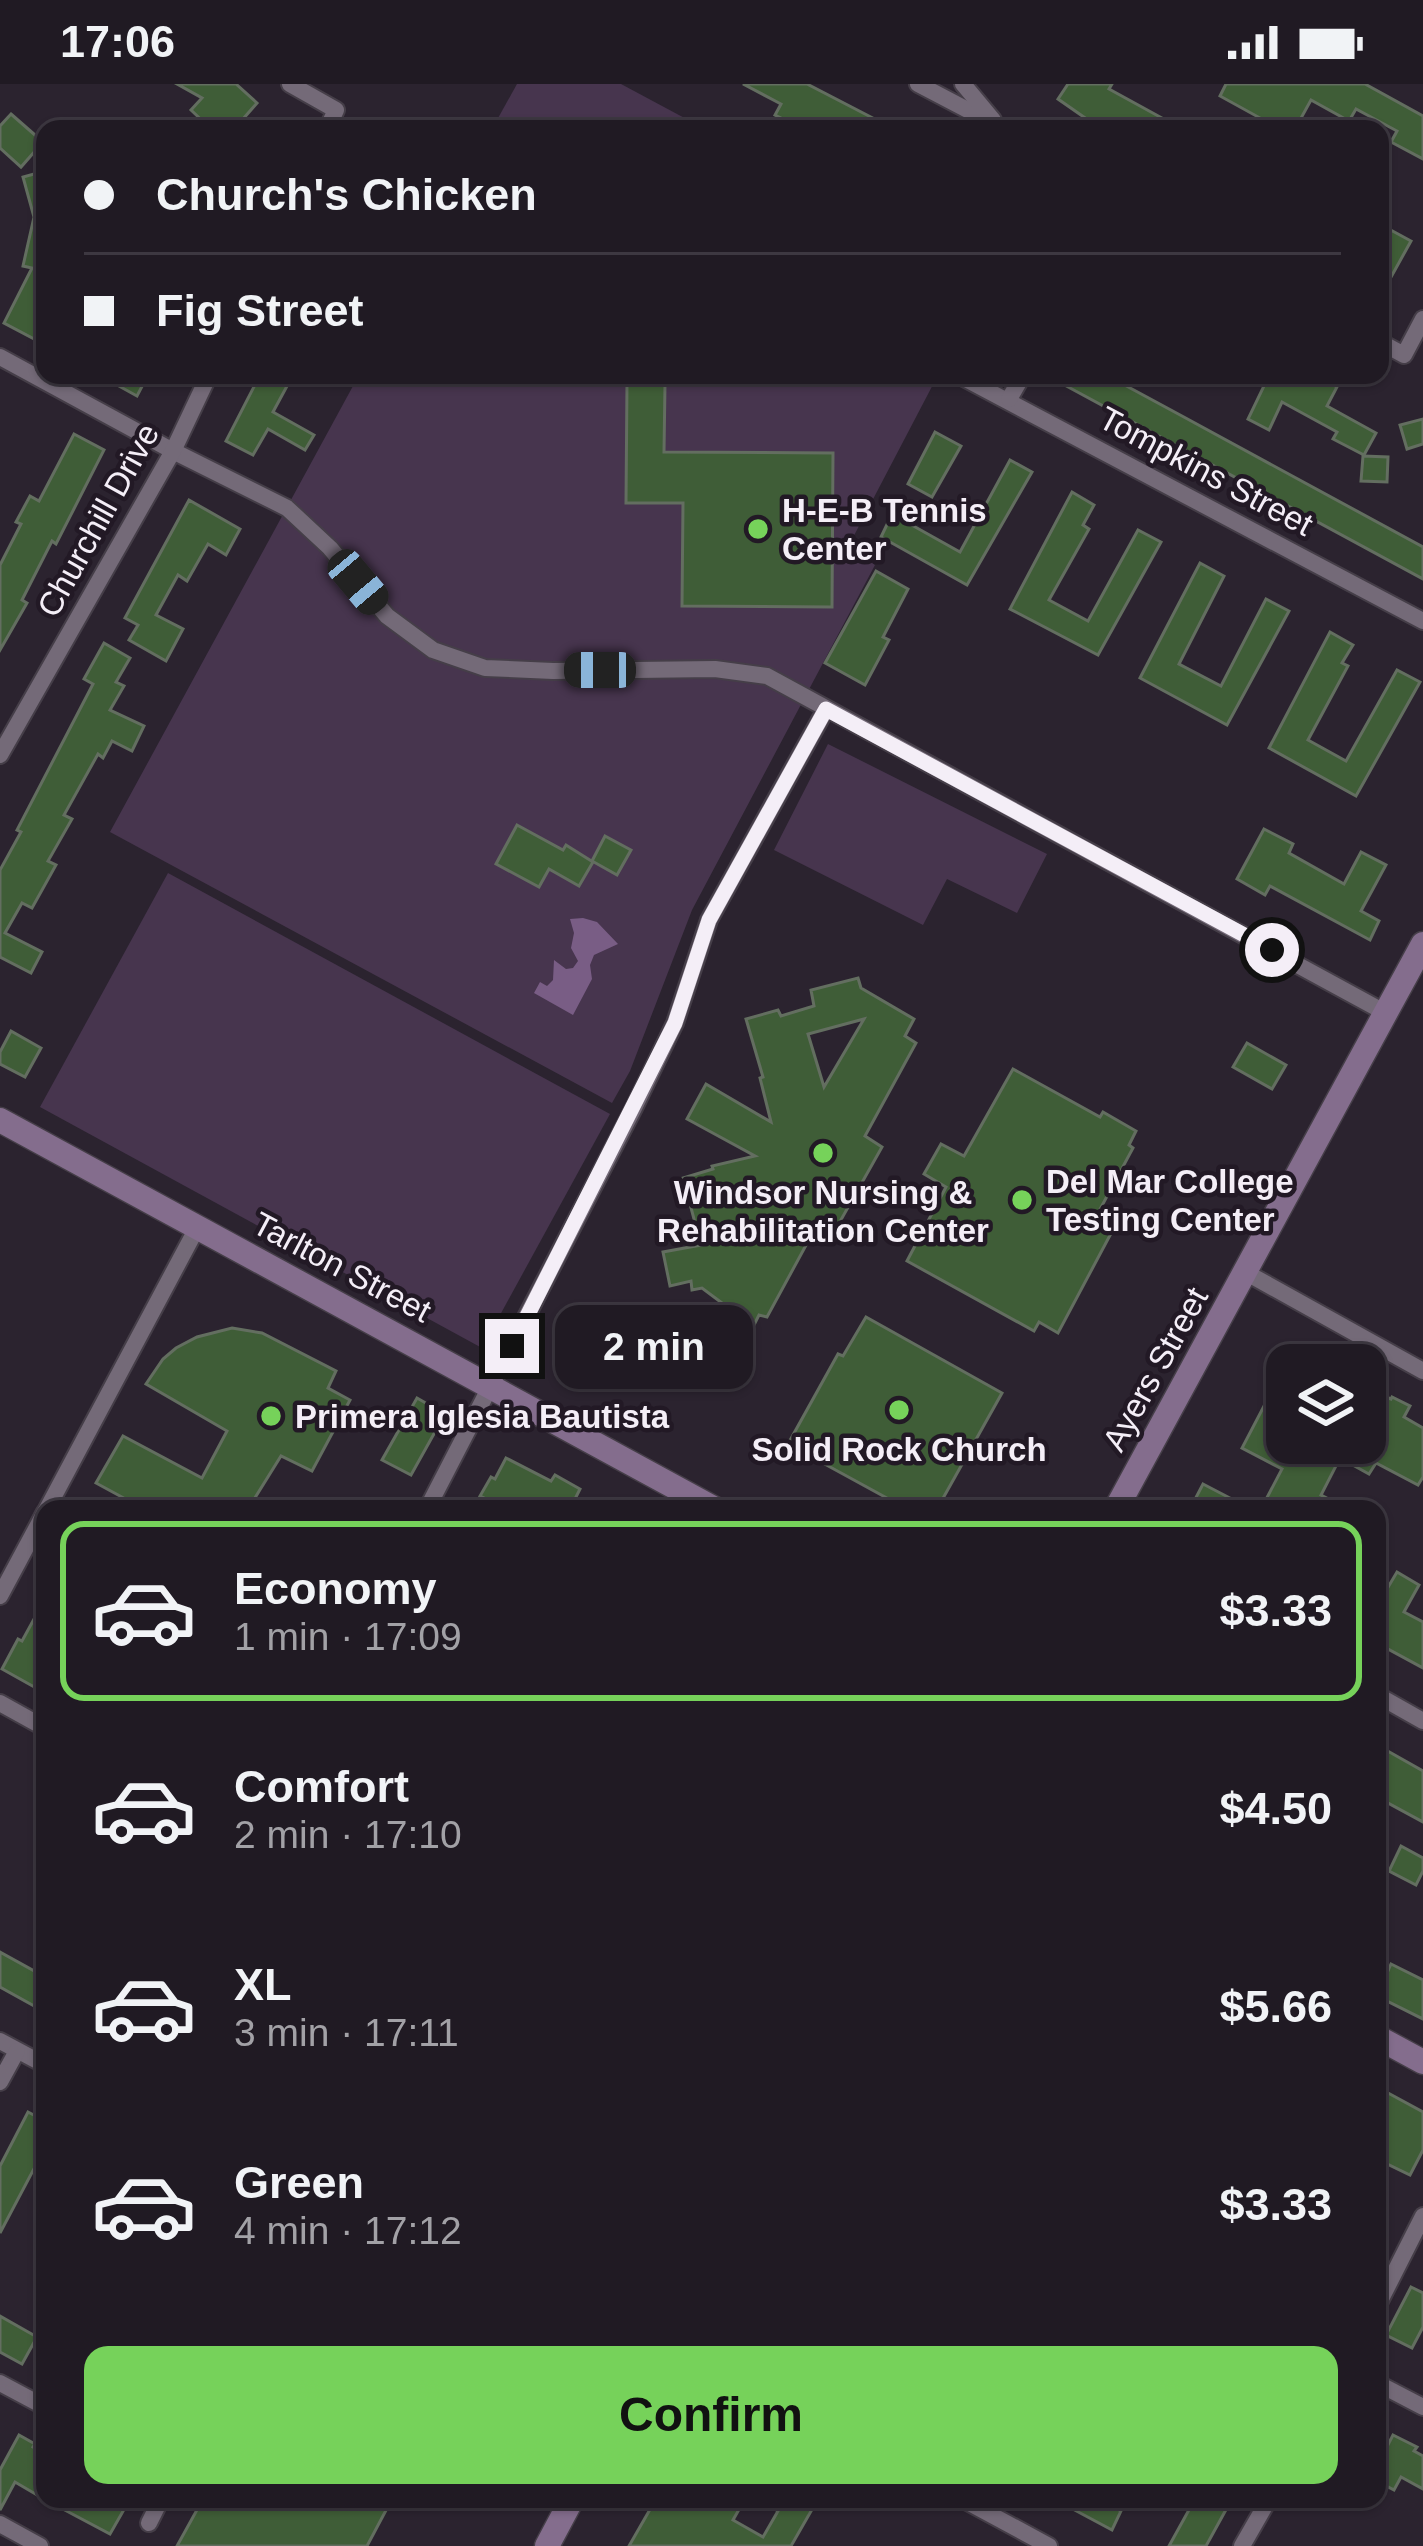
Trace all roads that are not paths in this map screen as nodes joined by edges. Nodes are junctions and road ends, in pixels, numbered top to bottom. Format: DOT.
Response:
graph roads {
  1 [pos="290,84"];
  2 [pos="918,84"];
  3 [pos="963,84"];
  4 [pos="331,120"];
  5 [pos="986,120"];
  6 [pos="994,120"];
  7 [pos="1423,319"];
  8 [pos="1389,347"];
  9 [pos="0,357"];
  10 [pos="36,377"];
  11 [pos="50,384"];
  12 [pos="205,384"];
  13 [pos="977,384"];
  14 [pos="1018,384"];
  15 [pos="1009,399"];
  16 [pos="173,451"];
  17 [pos="1423,621"];
  18 [pos="826,709"];
  19 [pos="0,755"];
  20 [pos="1423,944"];
  21 [pos="1386,1013"];
  22 [pos="0,1120"];
  23 [pos="198,1226"];
  24 [pos="1245,1272"];
  25 [pos="1423,1371"];
  26 [pos="492,1385"];
  27 [pos="51,1500"];
  28 [pos="432,1500"];
  29 [pos="693,1500"];
  30 [pos="1121,1500"];
  31 [pos="36,1529"];
  32 [pos="0,1596"];
  33 [pos="1386,1700"];
  34 [pos="0,1703"];
  35 [pos="1423,1720"];
  36 [pos="36,1723"];
  37 [pos="0,2041"];
  38 [pos="1386,2042"];
  39 [pos="17,2051"];
  40 [pos="36,2060"];
  41 [pos="1423,2062"];
  42 [pos="0,2082"];
  43 [pos="1423,2216"];
  44 [pos="1386,2288"];
  45 [pos="0,2383"];
  46 [pos="1386,2388"];
  47 [pos="36,2403"];
  48 [pos="1423,2408"];
  49 [pos="156,2508"];
  50 [pos="567,2508"];
  51 [pos="979,2508"];
  52 [pos="1264,2508"];
  53 [pos="149,2523"];
  54 [pos="0,2524"];
  55 [pos="40,2546"];
  56 [pos="547,2546"];
  57 [pos="1049,2546"];
  58 [pos="1242,2546"];
  1 -- 4 [label="street"];
  2 -- 5 [label="street"];
  3 -- 6 [label="street"];
  7 -- 8 [label="street"];
  9 -- 10 [label="street"];
  11 -- 16 [label="street"];
  12 -- 16 [label="street, Churchill Drive"];
  13 -- 15 [label="street, Tompkins Street"];
  14 -- 15 [label="street"];
  15 -- 17 [label="street, Tompkins Street"];
  16 -- 18 [label="street"];
  16 -- 19 [label="street, Churchill Drive"];
  18 -- 21 [label="street"];
  18 -- 26 [label="street"];
  20 -- 21 [label="street, Ayers Street"];
  21 -- 24 [label="street, Ayers Street"];
  22 -- 23 [label="street, Tarlton Street"];
  23 -- 26 [label="street, Tarlton Street"];
  23 -- 27 [label="street"];
  24 -- 25 [label="street"];
  24 -- 30 [label="street, Ayers Street"];
  26 -- 28 [label="street"];
  26 -- 29 [label="street, Tarlton Street"];
  31 -- 32 [label="street"];
  33 -- 35 [label="street"];
  34 -- 36 [label="street"];
  37 -- 39 [label="street"];
  38 -- 41 [label="street"];
  39 -- 40 [label="street"];
  39 -- 42 [label="street"];
  43 -- 44 [label="street"];
  45 -- 47 [label="street"];
  46 -- 48 [label="street"];
  49 -- 53 [label="street"];
  50 -- 56 [label="street"];
  51 -- 57 [label="street"];
  52 -- 58 [label="street"];
  54 -- 55 [label="street"];
}
